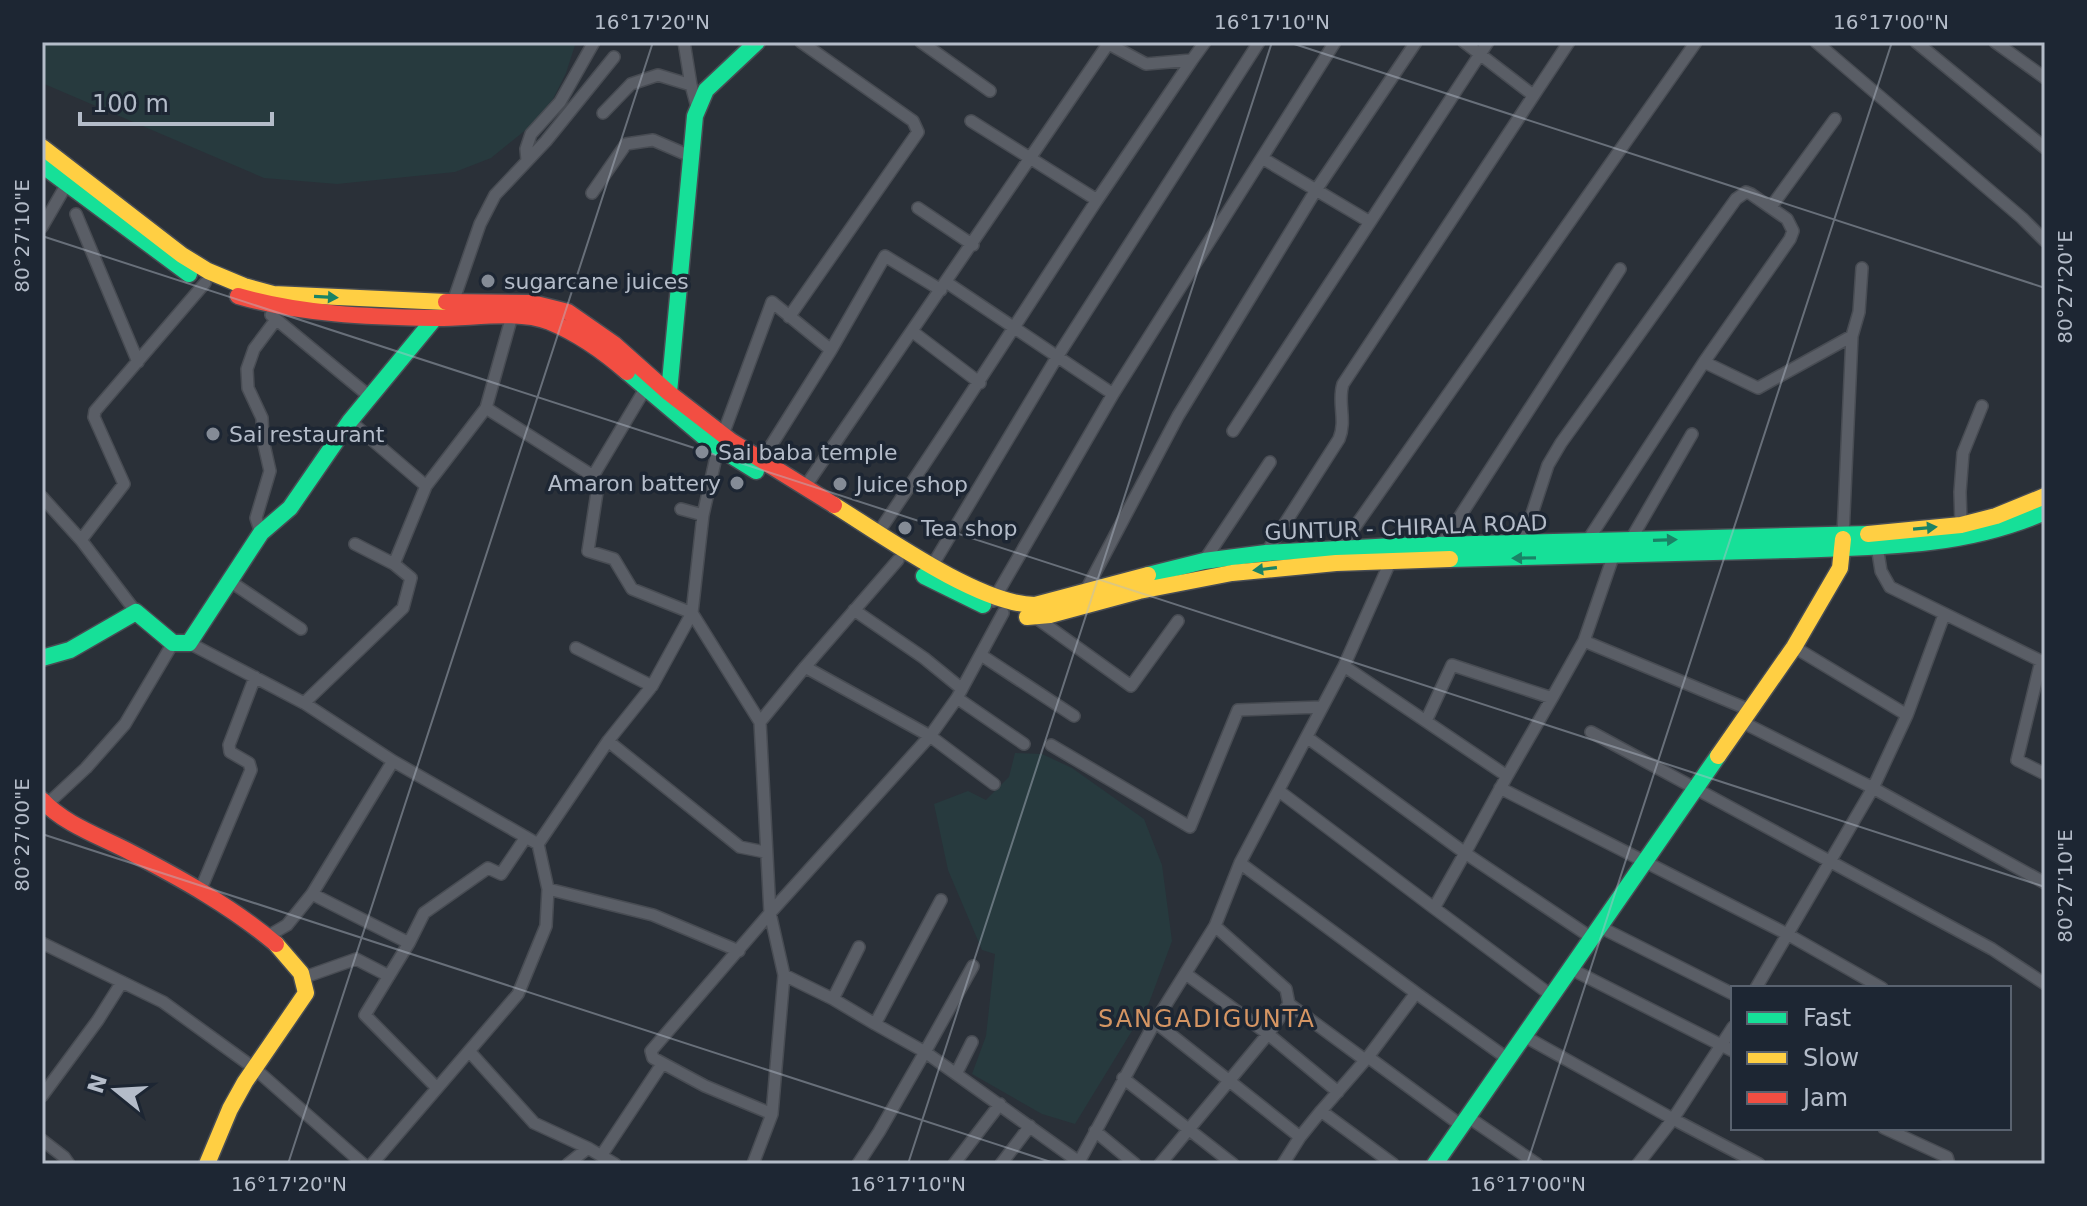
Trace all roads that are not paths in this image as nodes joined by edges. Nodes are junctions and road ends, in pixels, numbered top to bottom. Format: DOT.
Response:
graph roads {
  1 [pos="594,42"];
  2 [pos="684,42"];
  3 [pos="757,42"];
  4 [pos="801,42"];
  5 [pos="921,42"];
  6 [pos="1205,42"];
  7 [pos="1259,42"];
  8 [pos="1335,42"];
  9 [pos="1416,42"];
  10 [pos="1464,42"];
  11 [pos="1488,42"];
  12 [pos="1569,42"];
  13 [pos="1696,42"];
  14 [pos="1816,42"];
  15 [pos="1916,42"];
  16 [pos="1995,42"];
  17 [pos="1106,43"];
  18 [pos="1480,54"];
  19 [pos="614,57"];
  20 [pos="1192,60"];
  21 [pos="2045,78"];
  22 [pos="691,85"];
  23 [pos="990,91"];
  24 [pos="1533,95"];
  25 [pos="697,107"];
  26 [pos="603,113"];
  27 [pos="1835,119"];
  28 [pos="971,121"];
  29 [pos="42,147"];
  30 [pos="2045,148"];
  31 [pos="690,156"];
  32 [pos="1031,158"];
  33 [pos="1262,158"];
  34 [pos="527,160"];
  35 [pos="42,165"];
  36 [pos="68,182"];
  37 [pos="1316,190"];
  38 [pos="592,193"];
  39 [pos="1097,200"];
  40 [pos="1771,207"];
  41 [pos="918,208"];
  42 [pos="76,214"];
  43 [pos="1370,222"];
  44 [pos="42,227"];
  45 [pos="2045,241"];
  46 [pos="973,245"];
  47 [pos="1862,268"];
  48 [pos="1620,269"];
  49 [pos="205,283"];
  50 [pos="943,286"];
  51 [pos="453,302"];
  52 [pos="272,313"];
  53 [pos="512,316"];
  54 [pos="789,317"];
  55 [pos="435,318"];
  56 [pos="1012,328"];
  57 [pos="913,332"];
  58 [pos="1852,336"];
  59 [pos="831,350"];
  60 [pos="1057,357"];
  61 [pos="138,362"];
  62 [pos="1704,362"];
  63 [pos="980,383"];
  64 [pos="645,389"];
  65 [pos="1113,394"];
  66 [pos="369,396"];
  67 [pos="668,400"];
  68 [pos="1982,406"];
  69 [pos="486,408"];
  70 [pos="350,421"];
  71 [pos="1233,431"];
  72 [pos="1692,434"];
  73 [pos="720,441"];
  74 [pos="762,460"];
  75 [pos="1270,462"];
  76 [pos="593,476"];
  77 [pos="426,486"];
  78 [pos="805,487"];
  79 [pos="42,497"];
  80 [pos="681,509"];
  81 [pos="2040,510"];
  82 [pos="703,515"];
  83 [pos="1961,525"];
  84 [pos="261,533"];
  85 [pos="878,533"];
  86 [pos="81,540"];
  87 [pos="1630,541"];
  88 [pos="1843,542"];
  89 [pos="1586,543"];
  90 [pos="355,544"];
  91 [pos="1442,544"];
  92 [pos="1522,544"];
  93 [pos="1877,546"];
  94 [pos="1340,548"];
  95 [pos="1266,553"];
  96 [pos="1613,557"];
  97 [pos="898,560"];
  98 [pos="1391,560"];
  99 [pos="1204,561"];
  100 [pos="394,564"];
  101 [pos="932,566"];
  102 [pos="228,580"];
  103 [pos="1086,590"];
  104 [pos="995,606"];
  105 [pos="854,610"];
  106 [pos="136,612"];
  107 [pos="692,613"];
  108 [pos="1944,615"];
  109 [pos="1035,617"];
  110 [pos="1178,621"];
  111 [pos="301,629"];
  112 [pos="1584,641"];
  113 [pos="181,643"];
  114 [pos="1794,647"];
  115 [pos="576,648"];
  116 [pos="981,655"];
  117 [pos="42,658"];
  118 [pos="2043,662"];
  119 [pos="1344,666"];
  120 [pos="805,667"];
  121 [pos="255,677"];
  122 [pos="652,686"];
  123 [pos="960,694"];
  124 [pos="1552,698"];
  125 [pos="304,703"];
  126 [pos="1322,707"];
  127 [pos="1907,715"];
  128 [pos="1074,716"];
  129 [pos="1746,716"];
  130 [pos="1426,721"];
  131 [pos="760,722"];
  132 [pos="1591,732"];
  133 [pos="930,736"];
  134 [pos="1308,738"];
  135 [pos="608,741"];
  136 [pos="1024,744"];
  137 [pos="1051,745"];
  138 [pos="393,761"];
  139 [pos="2045,774"];
  140 [pos="1507,776"];
  141 [pos="994,784"];
  142 [pos="1500,788"];
  143 [pos="1873,788"];
  144 [pos="1695,790"];
  145 [pos="1279,791"];
  146 [pos="43,805"];
  147 [pos="526,837"];
  148 [pos="538,844"];
  149 [pos="765,852"];
  150 [pos="1465,853"];
  151 [pos="1645,861"];
  152 [pos="1240,863"];
  153 [pos="1829,863"];
  154 [pos="2045,883"];
  155 [pos="548,889"];
  156 [pos="200,891"];
  157 [pos="312,894"];
  158 [pos="941,900"];
  159 [pos="1434,908"];
  160 [pos="770,913"];
  161 [pos="1215,926"];
  162 [pos="1596,932"];
  163 [pos="1787,934"];
  164 [pos="268,936"];
  165 [pos="42,943"];
  166 [pos="409,943"];
  167 [pos="859,947"];
  168 [pos="739,951"];
  169 [pos="973,966"];
  170 [pos="1571,969"];
  171 [pos="1186,974"];
  172 [pos="784,975"];
  173 [pos="389,976"];
  174 [pos="305,977"];
  175 [pos="122,982"];
  176 [pos="2045,984"];
  177 [pos="1757,986"];
  178 [pos="1878,986"];
  179 [pos="1416,993"];
  180 [pos="1731,993"];
  181 [pos="1552,996"];
  182 [pos="833,999"];
  183 [pos="1289,1004"];
  184 [pos="1155,1022"];
  185 [pos="875,1024"];
  186 [pos="1268,1034"];
  187 [pos="1524,1036"];
  188 [pos="972,1042"];
  189 [pos="1728,1048"];
  190 [pos="469,1051"];
  191 [pos="925,1052"];
  192 [pos="1367,1059"];
  193 [pos="1508,1059"];
  194 [pos="662,1064"];
  195 [pos="254,1068"];
  196 [pos="956,1074"];
  197 [pos="1123,1078"];
  198 [pos="1230,1080"];
  199 [pos="437,1088"];
  200 [pos="1338,1092"];
  201 [pos="42,1096"];
  202 [pos="1000,1104"];
  203 [pos="1321,1111"];
  204 [pos="772,1114"];
  205 [pos="1673,1119"];
  206 [pos="1465,1122"];
  207 [pos="1030,1126"];
  208 [pos="1189,1129"];
  209 [pos="1888,1130"];
  210 [pos="1095,1131"];
  211 [pos="1300,1137"];
  212 [pos="42,1140"];
  213 [pos="588,1148"];
  214 [pos="601,1156"];
  215 [pos="1079,1163"];
  216 [pos="69,1164"];
  217 [pos="207,1164"];
  218 [pos="363,1164"];
  219 [pos="372,1164"];
  220 [pos="568,1164"];
  221 [pos="615,1164"];
  222 [pos="753,1164"];
  223 [pos="858,1164"];
  224 [pos="954,1164"];
  225 [pos="1001,1164"];
  226 [pos="1135,1164"];
  227 [pos="1160,1164"];
  228 [pos="1233,1164"];
  229 [pos="1283,1164"];
  230 [pos="1393,1164"];
  231 [pos="1435,1164"];
  232 [pos="1537,1164"];
  233 [pos="1638,1164"];
  234 [pos="1759,1164"];
  235 [pos="1949,1164"];
  1 -- 34 [label="street"];
  2 -- 22 [label="street"];
  3 -- 25 [label="main road"];
  4 -- 54 [label="street"];
  5 -- 23 [label="street"];
  6 -- 20 [label="street"];
  7 -- 60 [label="street"];
  8 -- 33 [label="street"];
  9 -- 37 [label="street"];
  10 -- 18 [label="street"];
  11 -- 18 [label="street"];
  12 -- 24 [label="street"];
  13 -- 94 [label="street"];
  14 -- 45 [label="street"];
  15 -- 30 [label="street"];
  16 -- 21 [label="street"];
  17 -- 20 [label="street"];
  17 -- 32 [label="street"];
  18 -- 24 [label="street"];
  18 -- 43 [label="street"];
  19 -- 34 [label="street"];
  20 -- 39 [label="street"];
  22 -- 25 [label="street"];
  22 -- 26 [label="street"];
  24 -- 95 [label="street"];
  25 -- 31 [label="main road"];
  27 -- 40 [label="street"];
  28 -- 32 [label="street"];
  29 -- 51 [label="main road, GUNTUR - CHIRALA ROAD, one-way"];
  31 -- 38 [label="street"];
  31 -- 67 [label="main road"];
  32 -- 39 [label="street"];
  32 -- 46 [label="street"];
  33 -- 37 [label="street"];
  33 -- 65 [label="street"];
  34 -- 51 [label="street"];
  35 -- 36 [label="main road, GUNTUR - CHIRALA ROAD"];
  36 -- 44 [label="street"];
  36 -- 49 [label="main road, GUNTUR - CHIRALA ROAD"];
  37 -- 43 [label="street"];
  37 -- 103 [label="street"];
  39 -- 56 [label="street"];
  40 -- 62 [label="street"];
  40 -- 92 [label="street"];
  41 -- 46 [label="street"];
  42 -- 61 [label="street"];
  43 -- 71 [label="street"];
  46 -- 50 [label="street"];
  47 -- 58 [label="street"];
  48 -- 91 [label="street"];
  49 -- 52 [label="main road, GUNTUR - CHIRALA ROAD"];
  49 -- 61 [label="street"];
  50 -- 56 [label="street"];
  50 -- 57 [label="street"];
  50 -- 59 [label="street"];
  51 -- 67 [label="main road, GUNTUR - CHIRALA ROAD"];
  52 -- 55 [label="main road, GUNTUR - CHIRALA ROAD"];
  52 -- 66 [label="street"];
  52 -- 84 [label="street"];
  53 -- 55 [label="main road, GUNTUR - CHIRALA ROAD"];
  53 -- 64 [label="main road, GUNTUR - CHIRALA ROAD"];
  53 -- 69 [label="street"];
  54 -- 59 [label="street"];
  54 -- 73 [label="street"];
  55 -- 66 [label="main road"];
  56 -- 60 [label="street"];
  56 -- 63 [label="street"];
  57 -- 63 [label="street"];
  57 -- 78 [label="street"];
  58 -- 62 [label="street"];
  58 -- 88 [label="street"];
  59 -- 74 [label="street"];
  60 -- 65 [label="street"];
  60 -- 101 [label="street"];
  61 -- 86 [label="street"];
  62 -- 89 [label="street"];
  63 -- 85 [label="street"];
  64 -- 67 [label="main road, GUNTUR - CHIRALA ROAD"];
  64 -- 76 [label="street"];
  65 -- 104 [label="street"];
  66 -- 70 [label="main road"];
  67 -- 73 [label="main road, GUNTUR - CHIRALA ROAD"];
  68 -- 83 [label="street"];
  69 -- 76 [label="street"];
  69 -- 77 [label="street"];
  70 -- 77 [label="street"];
  70 -- 84 [label="main road"];
  72 -- 87 [label="street"];
  73 -- 74 [label="main road, GUNTUR - CHIRALA ROAD"];
  73 -- 82 [label="street"];
  73 -- 97 [label="main road, GUNTUR - CHIRALA ROAD"];
  74 -- 78 [label="main road, GUNTUR - CHIRALA ROAD"];
  75 -- 99 [label="street"];
  76 -- 107 [label="street"];
  77 -- 100 [label="street"];
  78 -- 85 [label="main road, GUNTUR - CHIRALA ROAD"];
  79 -- 86 [label="street"];
  80 -- 82 [label="street"];
  81 -- 83 [label="main road, GUNTUR - CHIRALA ROAD"];
  81 -- 93 [label="main road, GUNTUR - CHIRALA ROAD"];
  82 -- 107 [label="street"];
  88 -- 83 [label="main road, GUNTUR - CHIRALA ROAD, one-way"];
  84 -- 102 [label="main road"];
  85 -- 101 [label="main road, GUNTUR - CHIRALA ROAD"];
  86 -- 106 [label="street"];
  87 -- 88 [label="main road, GUNTUR - CHIRALA ROAD, one-way"];
  87 -- 89 [label="main road, GUNTUR - CHIRALA ROAD"];
  88 -- 93 [label="main road, GUNTUR - CHIRALA ROAD"];
  88 -- 96 [label="main road, GUNTUR - CHIRALA ROAD"];
  88 -- 114 [label="main road"];
  89 -- 92 [label="main road, GUNTUR - CHIRALA ROAD"];
  90 -- 100 [label="street"];
  91 -- 92 [label="main road, GUNTUR - CHIRALA ROAD"];
  91 -- 94 [label="main road, GUNTUR - CHIRALA ROAD"];
  93 -- 108 [label="street"];
  94 -- 95 [label="main road, GUNTUR - CHIRALA ROAD"];
  95 -- 99 [label="main road, GUNTUR - CHIRALA ROAD"];
  96 -- 98 [label="main road, GUNTUR - CHIRALA ROAD, one-way"];
  96 -- 112 [label="street"];
  97 -- 104 [label="main road, GUNTUR - CHIRALA ROAD"];
  97 -- 105 [label="street"];
  98 -- 109 [label="main road, GUNTUR - CHIRALA ROAD, one-way"];
  98 -- 119 [label="street"];
  99 -- 103 [label="main road, GUNTUR - CHIRALA ROAD"];
  100 -- 125 [label="street"];
  101 -- 104 [label="main road, GUNTUR - CHIRALA ROAD"];
  102 -- 111 [label="street"];
  102 -- 113 [label="main road"];
  103 -- 104 [label="main road, GUNTUR - CHIRALA ROAD"];
  104 -- 109 [label="main road, GUNTUR - CHIRALA ROAD"];
  104 -- 116 [label="street"];
  105 -- 120 [label="street"];
  105 -- 123 [label="street"];
  106 -- 113 [label="main road"];
  106 -- 117 [label="main road"];
  107 -- 122 [label="street"];
  107 -- 131 [label="street"];
  108 -- 118 [label="street"];
  108 -- 127 [label="street"];
  109 -- 110 [label="street"];
  112 -- 124 [label="street"];
  112 -- 129 [label="street"];
  113 -- 121 [label="street"];
  113 -- 146 [label="street"];
  114 -- 127 [label="street"];
  114 -- 129 [label="main road"];
  115 -- 122 [label="street"];
  116 -- 123 [label="street"];
  116 -- 128 [label="street"];
  118 -- 139 [label="street"];
  119 -- 126 [label="street"];
  119 -- 130 [label="street"];
  120 -- 131 [label="street"];
  120 -- 133 [label="street"];
  121 -- 125 [label="street"];
  121 -- 156 [label="street"];
  122 -- 135 [label="street"];
  123 -- 133 [label="street"];
  123 -- 136 [label="street"];
  124 -- 130 [label="street"];
  124 -- 140 [label="street"];
  125 -- 138 [label="street"];
  126 -- 134 [label="street"];
  126 -- 137 [label="street"];
  127 -- 143 [label="street"];
  129 -- 143 [label="street"];
  129 -- 144 [label="main road"];
  130 -- 140 [label="street"];
  131 -- 149 [label="street"];
  132 -- 144 [label="street"];
  133 -- 141 [label="street"];
  133 -- 160 [label="street"];
  134 -- 145 [label="street"];
  134 -- 150 [label="street"];
  135 -- 148 [label="street"];
  135 -- 149 [label="street"];
  138 -- 147 [label="street"];
  138 -- 157 [label="street"];
  140 -- 142 [label="street"];
  142 -- 150 [label="street"];
  142 -- 151 [label="street"];
  143 -- 153 [label="street"];
  143 -- 154 [label="street"];
  144 -- 151 [label="main road"];
  144 -- 153 [label="street"];
  145 -- 152 [label="street"];
  145 -- 159 [label="street"];
  146 -- 156 [label="main road"];
  147 -- 148 [label="street"];
  147 -- 166 [label="street"];
  148 -- 155 [label="street"];
  149 -- 160 [label="street"];
  150 -- 159 [label="street"];
  150 -- 162 [label="street"];
  151 -- 162 [label="main road"];
  151 -- 163 [label="street"];
  152 -- 161 [label="street"];
  152 -- 179 [label="street"];
  153 -- 163 [label="street"];
  153 -- 176 [label="street"];
  155 -- 168 [label="street"];
  155 -- 190 [label="street"];
  156 -- 164 [label="main road"];
  157 -- 164 [label="street"];
  157 -- 166 [label="street"];
  158 -- 185 [label="street"];
  159 -- 181 [label="street"];
  160 -- 168 [label="street"];
  160 -- 172 [label="street"];
  161 -- 171 [label="street"];
  161 -- 183 [label="street"];
  162 -- 170 [label="main road"];
  162 -- 180 [label="street"];
  163 -- 177 [label="street"];
  163 -- 178 [label="street"];
  164 -- 174 [label="main road"];
  165 -- 175 [label="street"];
  166 -- 173 [label="street"];
  167 -- 182 [label="street"];
  168 -- 194 [label="street"];
  169 -- 191 [label="street"];
  170 -- 181 [label="main road"];
  170 -- 189 [label="street"];
  171 -- 184 [label="street"];
  171 -- 186 [label="street"];
  172 -- 182 [label="street"];
  172 -- 204 [label="street"];
  173 -- 174 [label="street"];
  173 -- 199 [label="street"];
  174 -- 195 [label="main road"];
  175 -- 195 [label="street"];
  175 -- 201 [label="street"];
  179 -- 192 [label="street"];
  179 -- 193 [label="street"];
  181 -- 187 [label="main road"];
  182 -- 185 [label="street"];
  183 -- 186 [label="street"];
  183 -- 192 [label="street"];
  184 -- 197 [label="street"];
  184 -- 198 [label="street"];
  185 -- 191 [label="street"];
  186 -- 198 [label="street"];
  186 -- 200 [label="street"];
  187 -- 193 [label="main road"];
  187 -- 205 [label="street"];
  188 -- 196 [label="street"];
  189 -- 205 [label="street"];
  190 -- 199 [label="street"];
  190 -- 213 [label="street"];
  191 -- 196 [label="street"];
  191 -- 223 [label="street"];
  192 -- 200 [label="street"];
  192 -- 206 [label="street"];
  193 -- 206 [label="main road"];
  194 -- 204 [label="street"];
  194 -- 214 [label="street"];
  195 -- 217 [label="main road"];
  195 -- 218 [label="street"];
  196 -- 202 [label="street"];
  197 -- 208 [label="street"];
  197 -- 210 [label="street"];
  198 -- 208 [label="street"];
  198 -- 211 [label="street"];
  199 -- 219 [label="street"];
  200 -- 203 [label="street"];
  202 -- 207 [label="street"];
  202 -- 224 [label="street"];
  203 -- 211 [label="street"];
  203 -- 230 [label="street"];
  204 -- 222 [label="street"];
  205 -- 233 [label="street"];
  205 -- 234 [label="street"];
  206 -- 231 [label="main road"];
  206 -- 232 [label="street"];
  207 -- 215 [label="street"];
  207 -- 225 [label="street"];
  208 -- 227 [label="street"];
  208 -- 228 [label="street"];
  209 -- 235 [label="street"];
  210 -- 215 [label="street"];
  210 -- 226 [label="street"];
  211 -- 229 [label="street"];
  212 -- 216 [label="street"];
  213 -- 214 [label="street"];
  213 -- 220 [label="street"];
  214 -- 221 [label="street"];
}
